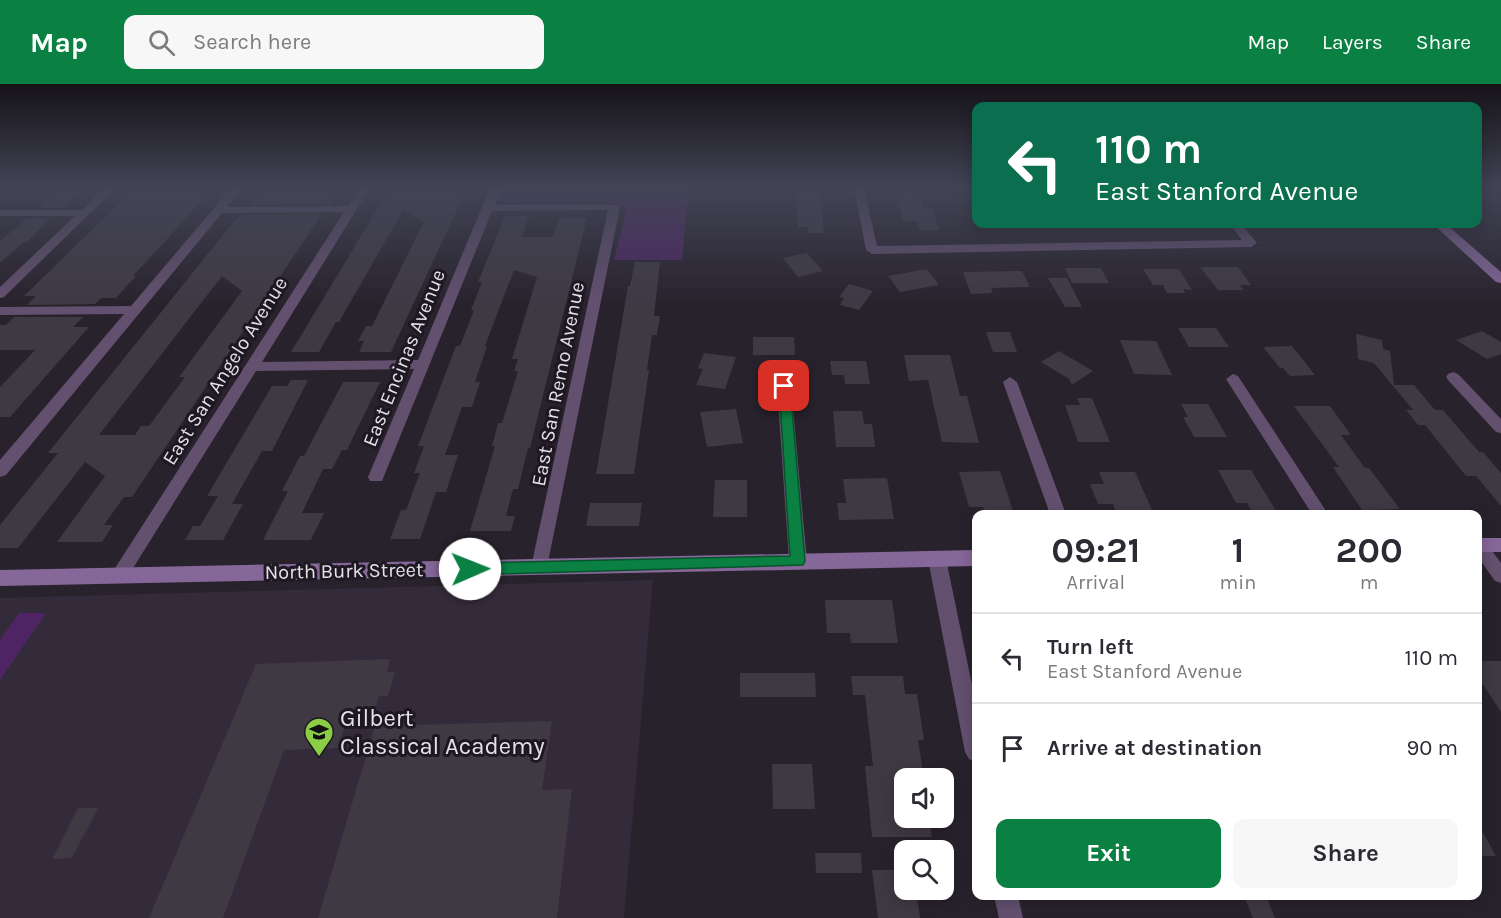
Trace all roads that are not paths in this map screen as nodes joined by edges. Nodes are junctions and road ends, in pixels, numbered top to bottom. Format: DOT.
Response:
graph roads {
  1 [pos="70,227"];
  2 [pos="205,227"];
  3 [pos="340,227"];
  4 [pos="479,227"];
  5 [pos="610,227"];
  6 [pos="867,227"];
  7 [pos="1238,228"];
  8 [pos="1444,228"];
  9 [pos="1501,279"];
  10 [pos="0,294"];
  11 [pos="136,310"];
  12 [pos="0,311"];
  13 [pos="423,364"];
  14 [pos="250,368"];
  15 [pos="1453,377"];
  16 [pos="1233,379"];
  17 [pos="1010,382"];
  18 [pos="784,386"];
  19 [pos="1501,428"];
  20 [pos="0,471"];
  21 [pos="376,477"];
  22 [pos="1057,510"];
  23 [pos="1317,510"];
  24 [pos="1482,545"];
  25 [pos="1501,545"];
  26 [pos="1482,550"];
  27 [pos="972,558"];
  28 [pos="937,559"];
  29 [pos="798,561"];
  30 [pos="540,567"];
  31 [pos="119,576"];
  32 [pos="1501,576"];
  33 [pos="0,578"];
  34 [pos="972,732"];
  35 [pos="1007,900"];
  36 [pos="1011,918"];
  1 -- 10 [label="street"];
  2 -- 11 [label="street"];
  3 -- 14 [label="street, East San Angelo Avenue"];
  4 -- 13 [label="street, East Encinas Avenue"];
  5 -- 30 [label="street, East San Remo Avenue"];
  6 -- 7 [label="street"];
  8 -- 9 [label="street"];
  11 -- 12 [label="street"];
  11 -- 20 [label="street"];
  13 -- 14 [label="street"];
  13 -- 21 [label="street, East Encinas Avenue"];
  14 -- 31 [label="street, East San Angelo Avenue"];
  15 -- 19 [label="street"];
  16 -- 23 [label="street"];
  17 -- 22 [label="street"];
  18 -- 29 [label="street"];
  24 -- 25 [label="street"];
  26 -- 32 [label="street"];
  27 -- 28 [label="street, North Burk Street"];
  28 -- 29 [label="street, North Burk Street"];
  28 -- 34 [label="street"];
  29 -- 30 [label="street, North Burk Street"];
  30 -- 31 [label="street, North Burk Street"];
  31 -- 33 [label="street, North Burk Street"];
  35 -- 36 [label="street"];
}
